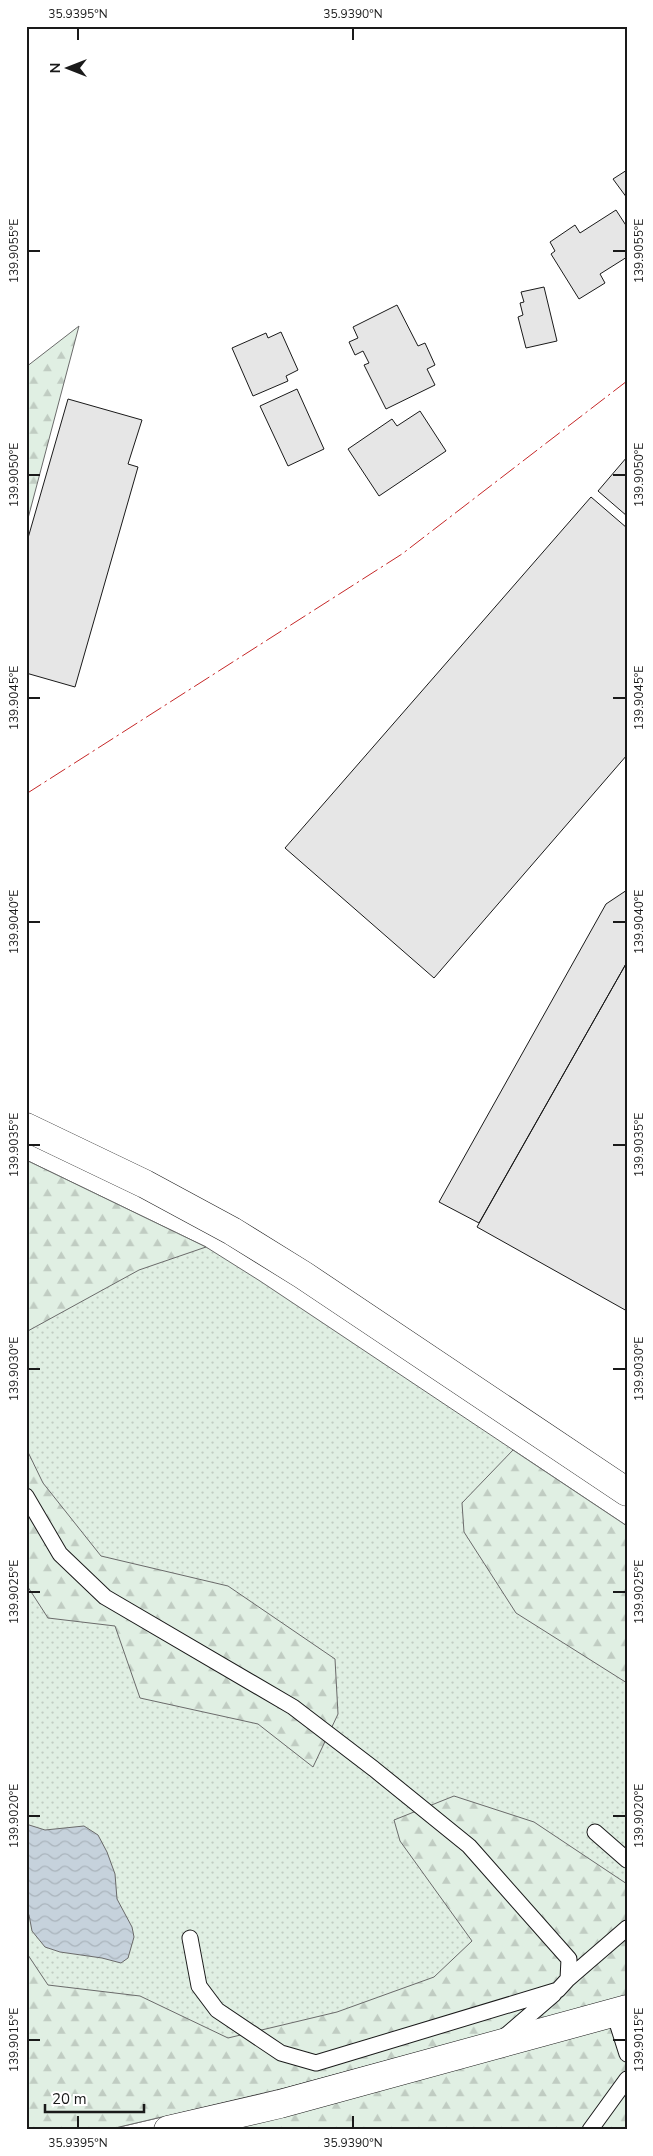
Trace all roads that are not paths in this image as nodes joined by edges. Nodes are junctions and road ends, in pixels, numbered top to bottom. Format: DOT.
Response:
graph roads {
  1 [pos="26,1127"];
  2 [pos="627,1492"];
  3 [pos="26,1496"];
  4 [pos="595,1832"];
  5 [pos="627,1860"];
  6 [pos="627,1928"];
  7 [pos="190,1938"];
  8 [pos="563,1984"];
  9 [pos="621,2011"];
  10 [pos="496,2044"];
  11 [pos="627,2054"];
  12 [pos="627,2079"];
  13 [pos="168,2130"];
  14 [pos="590,2130"];
  1 -- 2 [label="street"];
  3 -- 8 [label="lane"];
  4 -- 5 [label="lane"];
  6 -- 8 [label="lane"];
  7 -- 8 [label="lane"];
  8 -- 10 [label="lane"];
  9 -- 10 [label="street"];
  9 -- 11 [label="lane"];
  10 -- 13 [label="street"];
  12 -- 14 [label="lane"];
}
